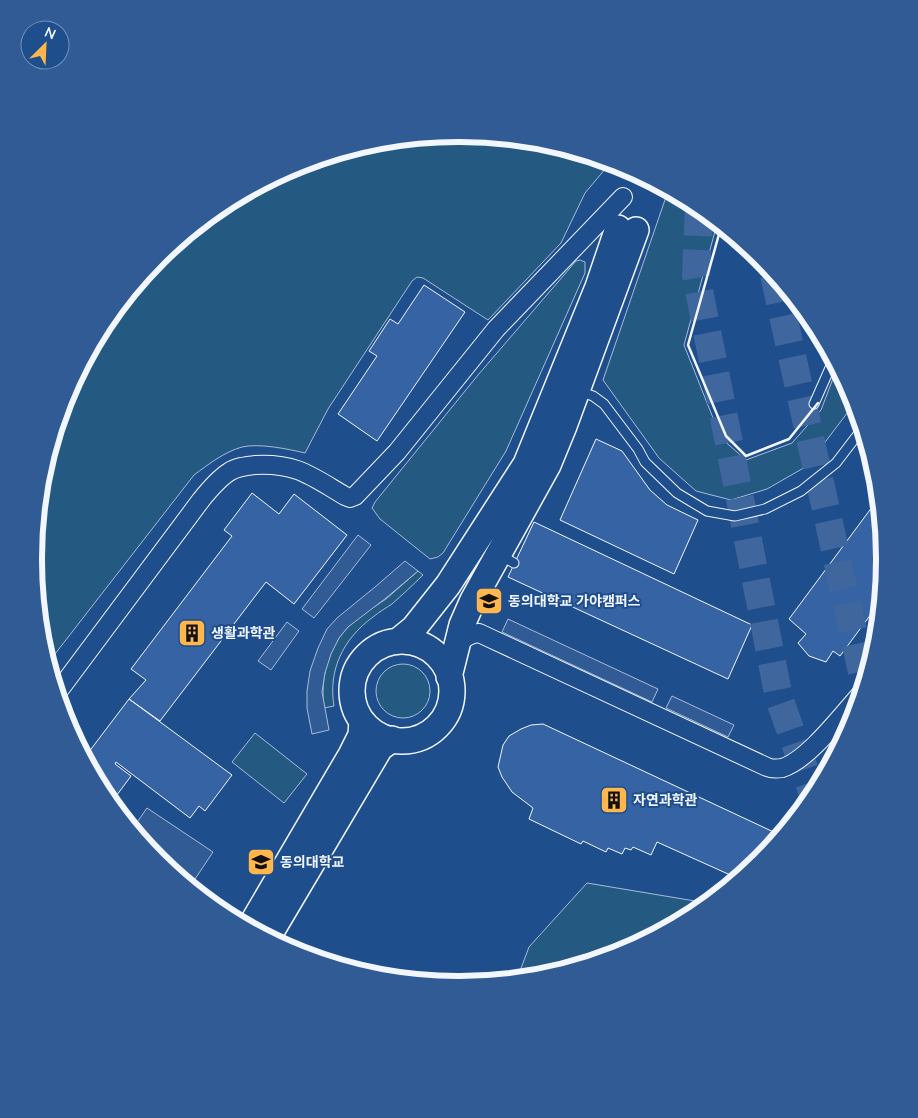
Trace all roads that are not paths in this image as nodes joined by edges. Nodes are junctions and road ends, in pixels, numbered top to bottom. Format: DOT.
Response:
graph roads {
  1 [pos="623,197"];
  2 [pos="627,229"];
  3 [pos="830,369"];
  4 [pos="567,388"];
  5 [pos="814,404"];
  6 [pos="856,436"];
  7 [pos="473,600"];
  8 [pos="479,633"];
  9 [pos="398,641"];
  10 [pos="455,651"];
  11 [pos="449,677"];
  12 [pos="63,685"];
  13 [pos="847,709"];
  14 [pos="362,721"];
  15 [pos="392,739"];
  16 [pos="253,921"];
  17 [pos="271,931"];
  1 -- 12 [label="street"];
  2 -- 4 [label="street"];
  3 -- 5 [label="lane"];
  4 -- 6 [label="lane"];
  4 -- 7 [label="street"];
  4 -- 9 [label="street"];
  7 -- 8 [label="street"];
  7 -- 10 [label="street"];
  8 -- 10 [label="street"];
  8 -- 13 [label="street"];
  9 -- 11 [label="street"];
  9 -- 14 [label="street"];
  10 -- 11 [label="street"];
  11 -- 15 [label="street"];
  14 -- 15 [label="street"];
  14 -- 16 [label="street"];
  15 -- 17 [label="street"];
}
